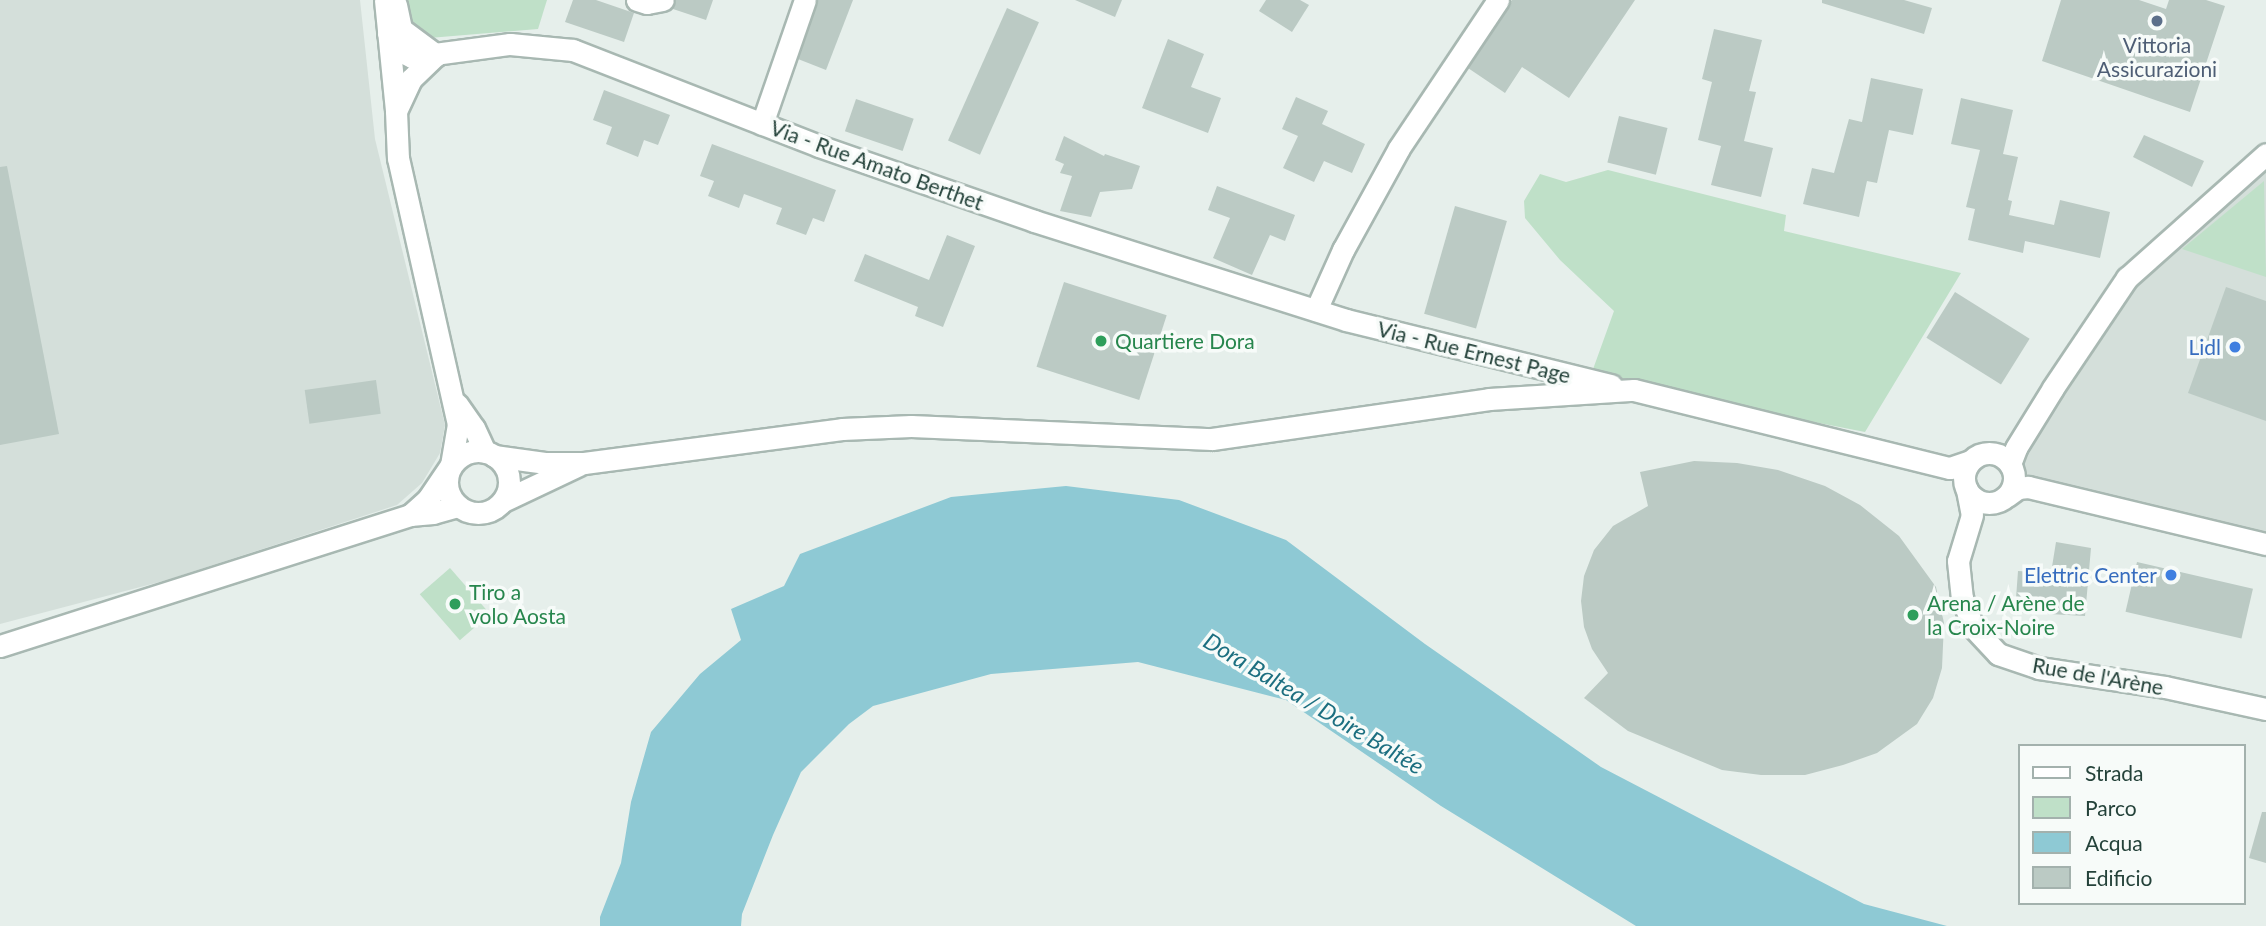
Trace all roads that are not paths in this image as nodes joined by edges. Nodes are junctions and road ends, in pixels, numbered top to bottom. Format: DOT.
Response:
graph roads {
  1 [pos="384,0"];
  2 [pos="396,0"];
  3 [pos="637,0"];
  4 [pos="663,0"];
  5 [pos="804,0"];
  6 [pos="1498,0"];
  7 [pos="388,33"];
  8 [pos="436,55"];
  9 [pos="397,111"];
  10 [pos="762,124"];
  11 [pos="2266,154"];
  12 [pos="1316,310"];
  13 [pos="1633,390"];
  14 [pos="456,403"];
  15 [pos="489,454"];
  16 [pos="1970,461"];
  17 [pos="584,463"];
  18 [pos="451,465"];
  19 [pos="2013,465"];
  20 [pos="1950,468"];
  21 [pos="1966,489"];
  22 [pos="1999,500"];
  23 [pos="503,501"];
  24 [pos="457,506"];
  25 [pos="410,515"];
  26 [pos="1972,515"];
  27 [pos="2266,544"];
  28 [pos="0,646"];
  29 [pos="2266,709"];
  1 -- 7 [label="street"];
  2 -- 8 [label="street"];
  3 -- 4 [label="street"];
  5 -- 10 [label="street"];
  6 -- 12 [label="street"];
  7 -- 8 [label="street, Via - Rue Amato Berthet"];
  7 -- 9 [label="street"];
  8 -- 9 [label="street"];
  8 -- 10 [label="street, Via - Rue Amato Berthet"];
  9 -- 14 [label="street"];
  10 -- 12 [label="street, Via - Rue Amato Berthet"];
  11 -- 19 [label="street"];
  12 -- 13 [label="street, Via - Rue Ernest Page"];
  13 -- 17 [label="street"];
  13 -- 20 [label="street, Via - Rue Ernest Page"];
  14 -- 15 [label="street"];
  14 -- 18 [label="street"];
  15 -- 17 [label="street"];
  15 -- 18 [label="street"];
  15 -- 23 [label="street"];
  16 -- 19 [label="street"];
  16 -- 20 [label="street"];
  16 -- 21 [label="street"];
  17 -- 23 [label="street"];
  18 -- 24 [label="street"];
  18 -- 25 [label="street"];
  19 -- 22 [label="street"];
  19 -- 27 [label="street"];
  20 -- 21 [label="street"];
  21 -- 22 [label="street"];
  21 -- 26 [label="street"];
  22 -- 26 [label="street"];
  23 -- 24 [label="street"];
  24 -- 25 [label="street"];
  25 -- 28 [label="street"];
  26 -- 29 [label="street, Rue de l'Arène"];
}
